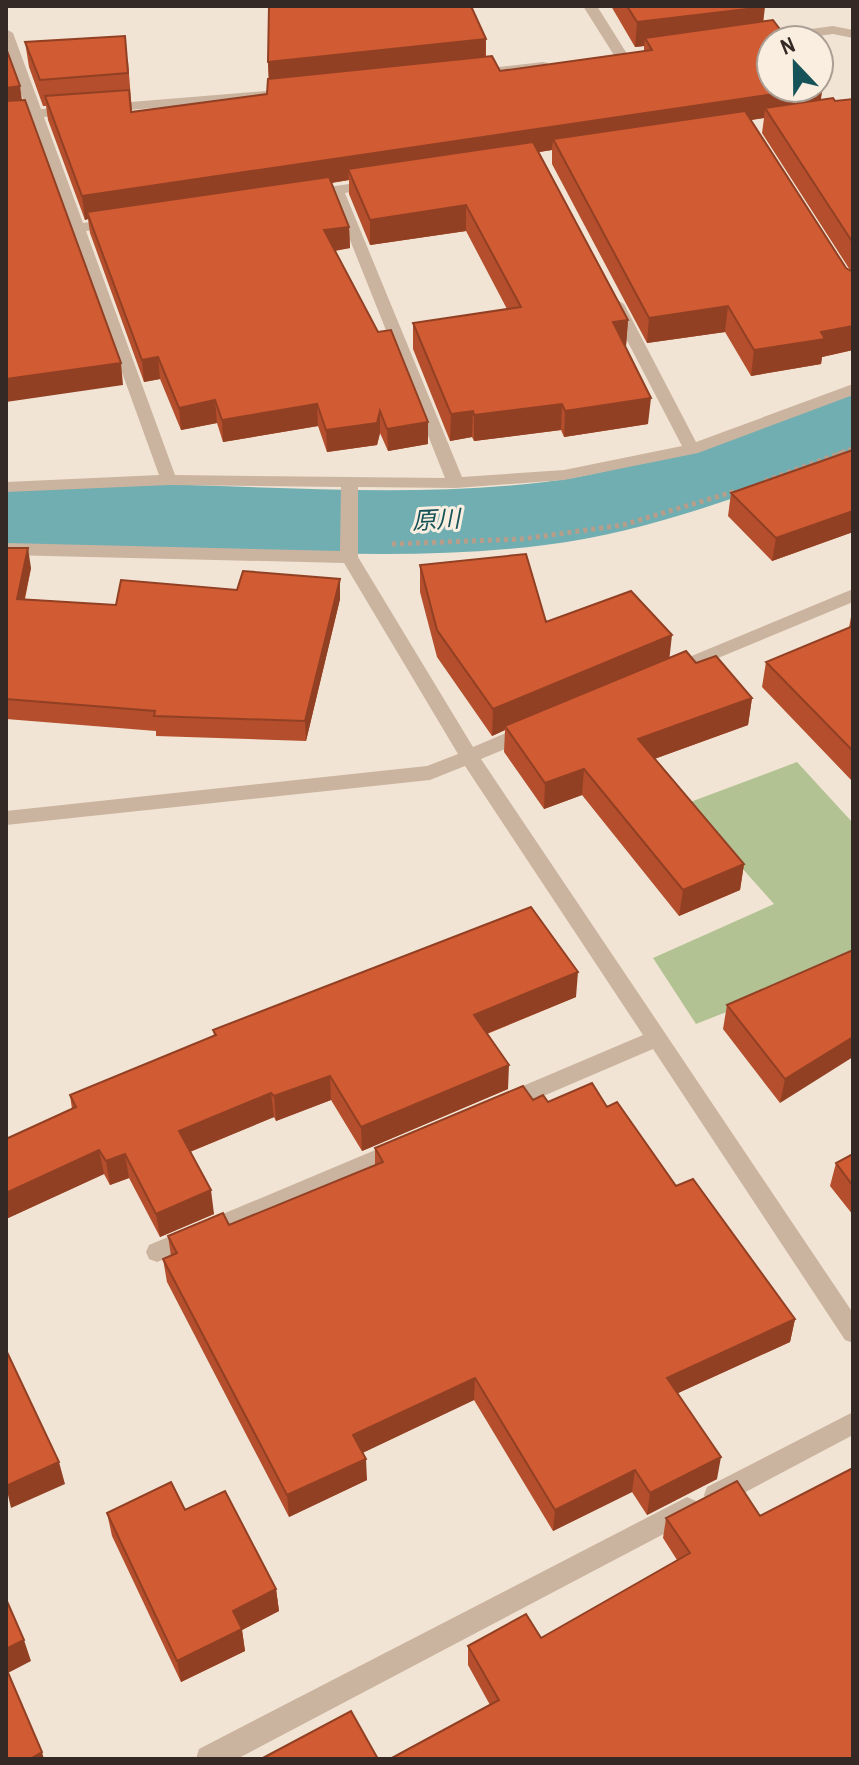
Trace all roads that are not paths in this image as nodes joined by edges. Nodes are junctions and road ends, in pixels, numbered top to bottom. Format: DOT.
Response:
graph roads {
  1 [pos="590,6"];
  2 [pos="6,33"];
  3 [pos="853,34"];
  4 [pos="742,42"];
  5 [pos="606,59"];
  6 [pos="559,64"];
  7 [pos="449,77"];
  8 [pos="276,94"];
  9 [pos="38,114"];
  10 [pos="6,116"];
  11 [pos="399,181"];
  12 [pos="337,190"];
  13 [pos="292,197"];
  14 [pos="124,222"];
  15 [pos="79,228"];
  16 [pos="605,283"];
  17 [pos="853,389"];
  18 [pos="692,449"];
  19 [pos="169,480"];
  20 [pos="350,481"];
  21 [pos="456,483"];
  22 [pos="6,487"];
  23 [pos="6,549"];
  24 [pos="350,550"];
  25 [pos="853,595"];
  26 [pos="654,679"];
  27 [pos="540,726"];
  28 [pos="469,756"];
  29 [pos="6,818"];
  30 [pos="656,1039"];
  31 [pos="480,1114"];
  32 [pos="421,1139"];
  33 [pos="157,1252"];
  34 [pos="853,1333"];
  35 [pos="853,1423"];
  36 [pos="209,1759"];
  1 -- 5 [label="street"];
  2 -- 9 [label="street"];
  3 -- 4 [label="street"];
  6 -- 7 [label="street"];
  8 -- 9 [label="street"];
  9 -- 10 [label="street"];
  9 -- 15 [label="street"];
  11 -- 12 [label="street"];
  12 -- 13 [label="street"];
  12 -- 21 [label="street"];
  14 -- 15 [label="street"];
  15 -- 19 [label="street"];
  16 -- 18 [label="street"];
  17 -- 18 [label="street"];
  18 -- 21 [label="street"];
  19 -- 20 [label="street"];
  19 -- 22 [label="street"];
  20 -- 21 [label="street"];
  20 -- 24 [label="street"];
  23 -- 24 [label="street"];
  24 -- 28 [label="street"];
  25 -- 26 [label="street"];
  27 -- 28 [label="street"];
  28 -- 29 [label="street"];
  28 -- 30 [label="street"];
  30 -- 31 [label="street"];
  30 -- 34 [label="street"];
  32 -- 33 [label="street"];
  35 -- 36 [label="street"];
}
